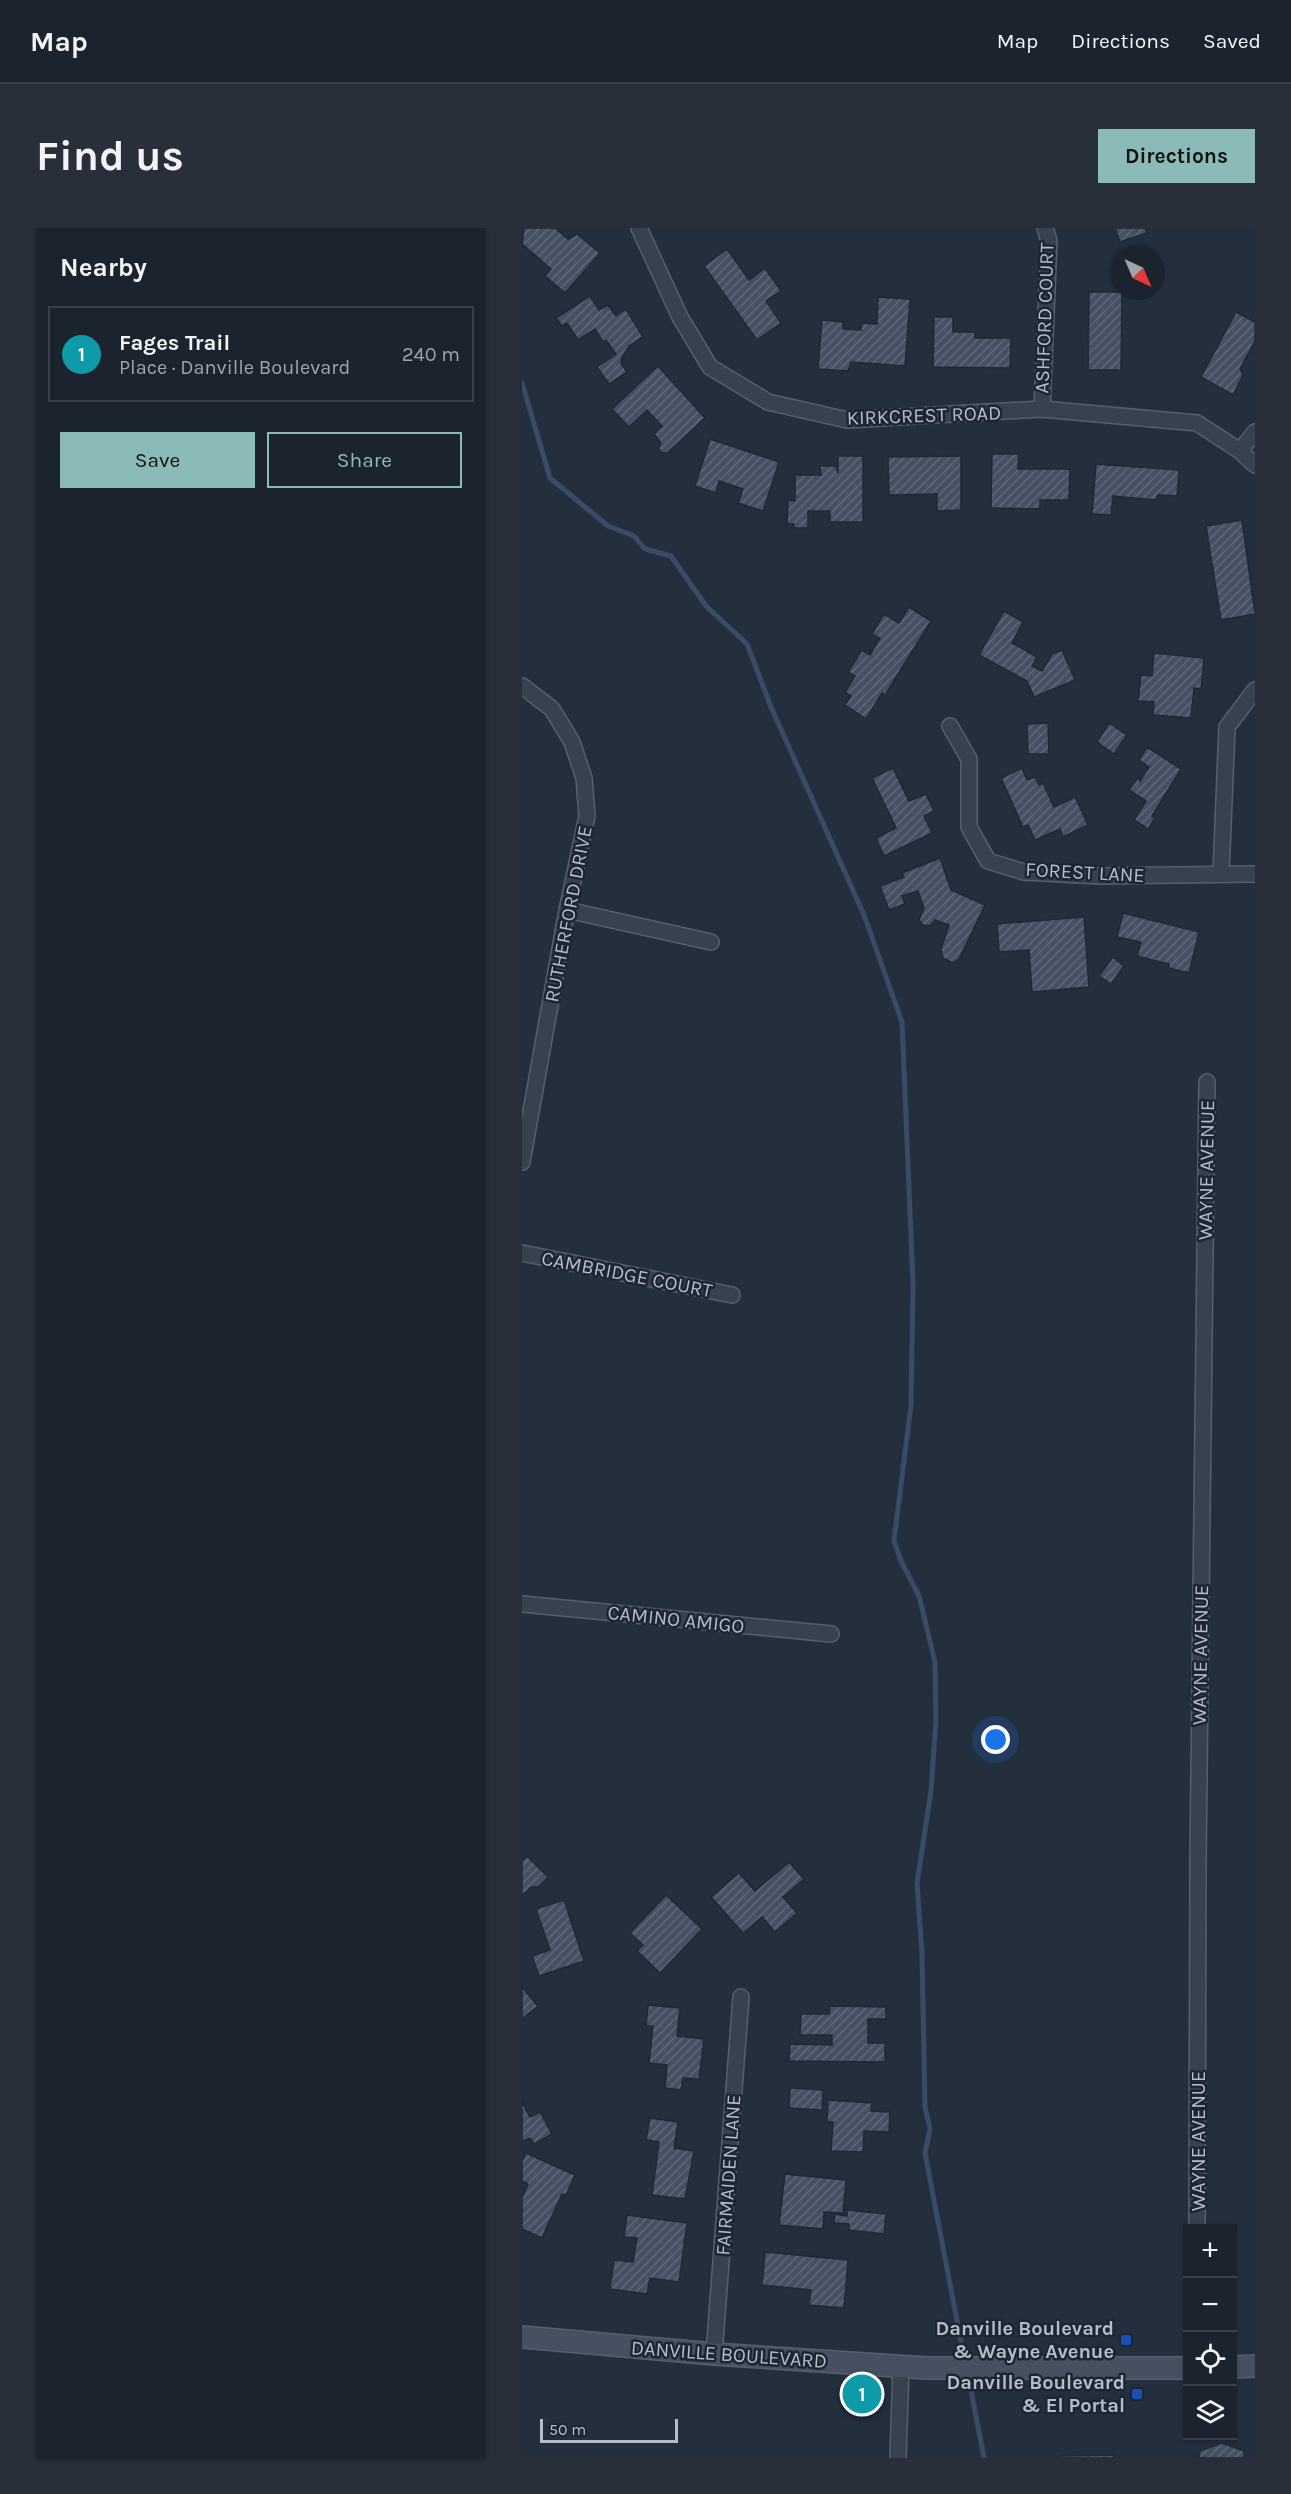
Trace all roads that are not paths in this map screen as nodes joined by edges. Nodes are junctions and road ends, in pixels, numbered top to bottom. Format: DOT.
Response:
graph roads {
  1 [pos="639,228"];
  2 [pos="1045,228"];
  3 [pos="1042,408"];
  4 [pos="1255,432"];
  5 [pos="1239,451"];
  6 [pos="1255,465"];
  7 [pos="522,686"];
  8 [pos="1255,690"];
  9 [pos="950,726"];
  10 [pos="1221,874"];
  11 [pos="1255,874"];
  12 [pos="567,910"];
  13 [pos="711,942"];
  14 [pos="1207,1082"];
  15 [pos="522,1162"];
  16 [pos="522,1253"];
  17 [pos="732,1295"];
  18 [pos="522,1604"];
  19 [pos="831,1634"];
  20 [pos="741,1997"];
  21 [pos="1197,2224"];
  22 [pos="522,2337"];
  23 [pos="714,2354"];
  24 [pos="901,2366"];
  25 [pos="1255,2366"];
  26 [pos="1237,2367"];
  27 [pos="1183,2368"];
  28 [pos="898,2458"];
  1 -- 3 [label="street, KIRKCREST ROAD"];
  2 -- 3 [label="street, ASHFORD COURT"];
  3 -- 5 [label="street, KIRKCREST ROAD"];
  4 -- 5 [label="street"];
  5 -- 6 [label="street, KIRKCREST ROAD"];
  7 -- 12 [label="street, RUTHERFORD DRIVE"];
  8 -- 10 [label="street"];
  9 -- 10 [label="street, FOREST LANE"];
  10 -- 11 [label="street, FOREST LANE"];
  12 -- 13 [label="street"];
  12 -- 15 [label="street, RUTHERFORD DRIVE"];
  14 -- 21 [label="street, WAYNE AVENUE"];
  16 -- 17 [label="street, CAMBRIDGE COURT"];
  18 -- 19 [label="street, CAMINO AMIGO"];
  20 -- 23 [label="street, FAIRMAIDEN LANE"];
  22 -- 23 [label="main road, DANVILLE BOULEVARD"];
  23 -- 24 [label="main road, DANVILLE BOULEVARD"];
  24 -- 27 [label="main road, DANVILLE BOULEVARD"];
  24 -- 28 [label="street"];
  25 -- 26 [label="main road"];
}
